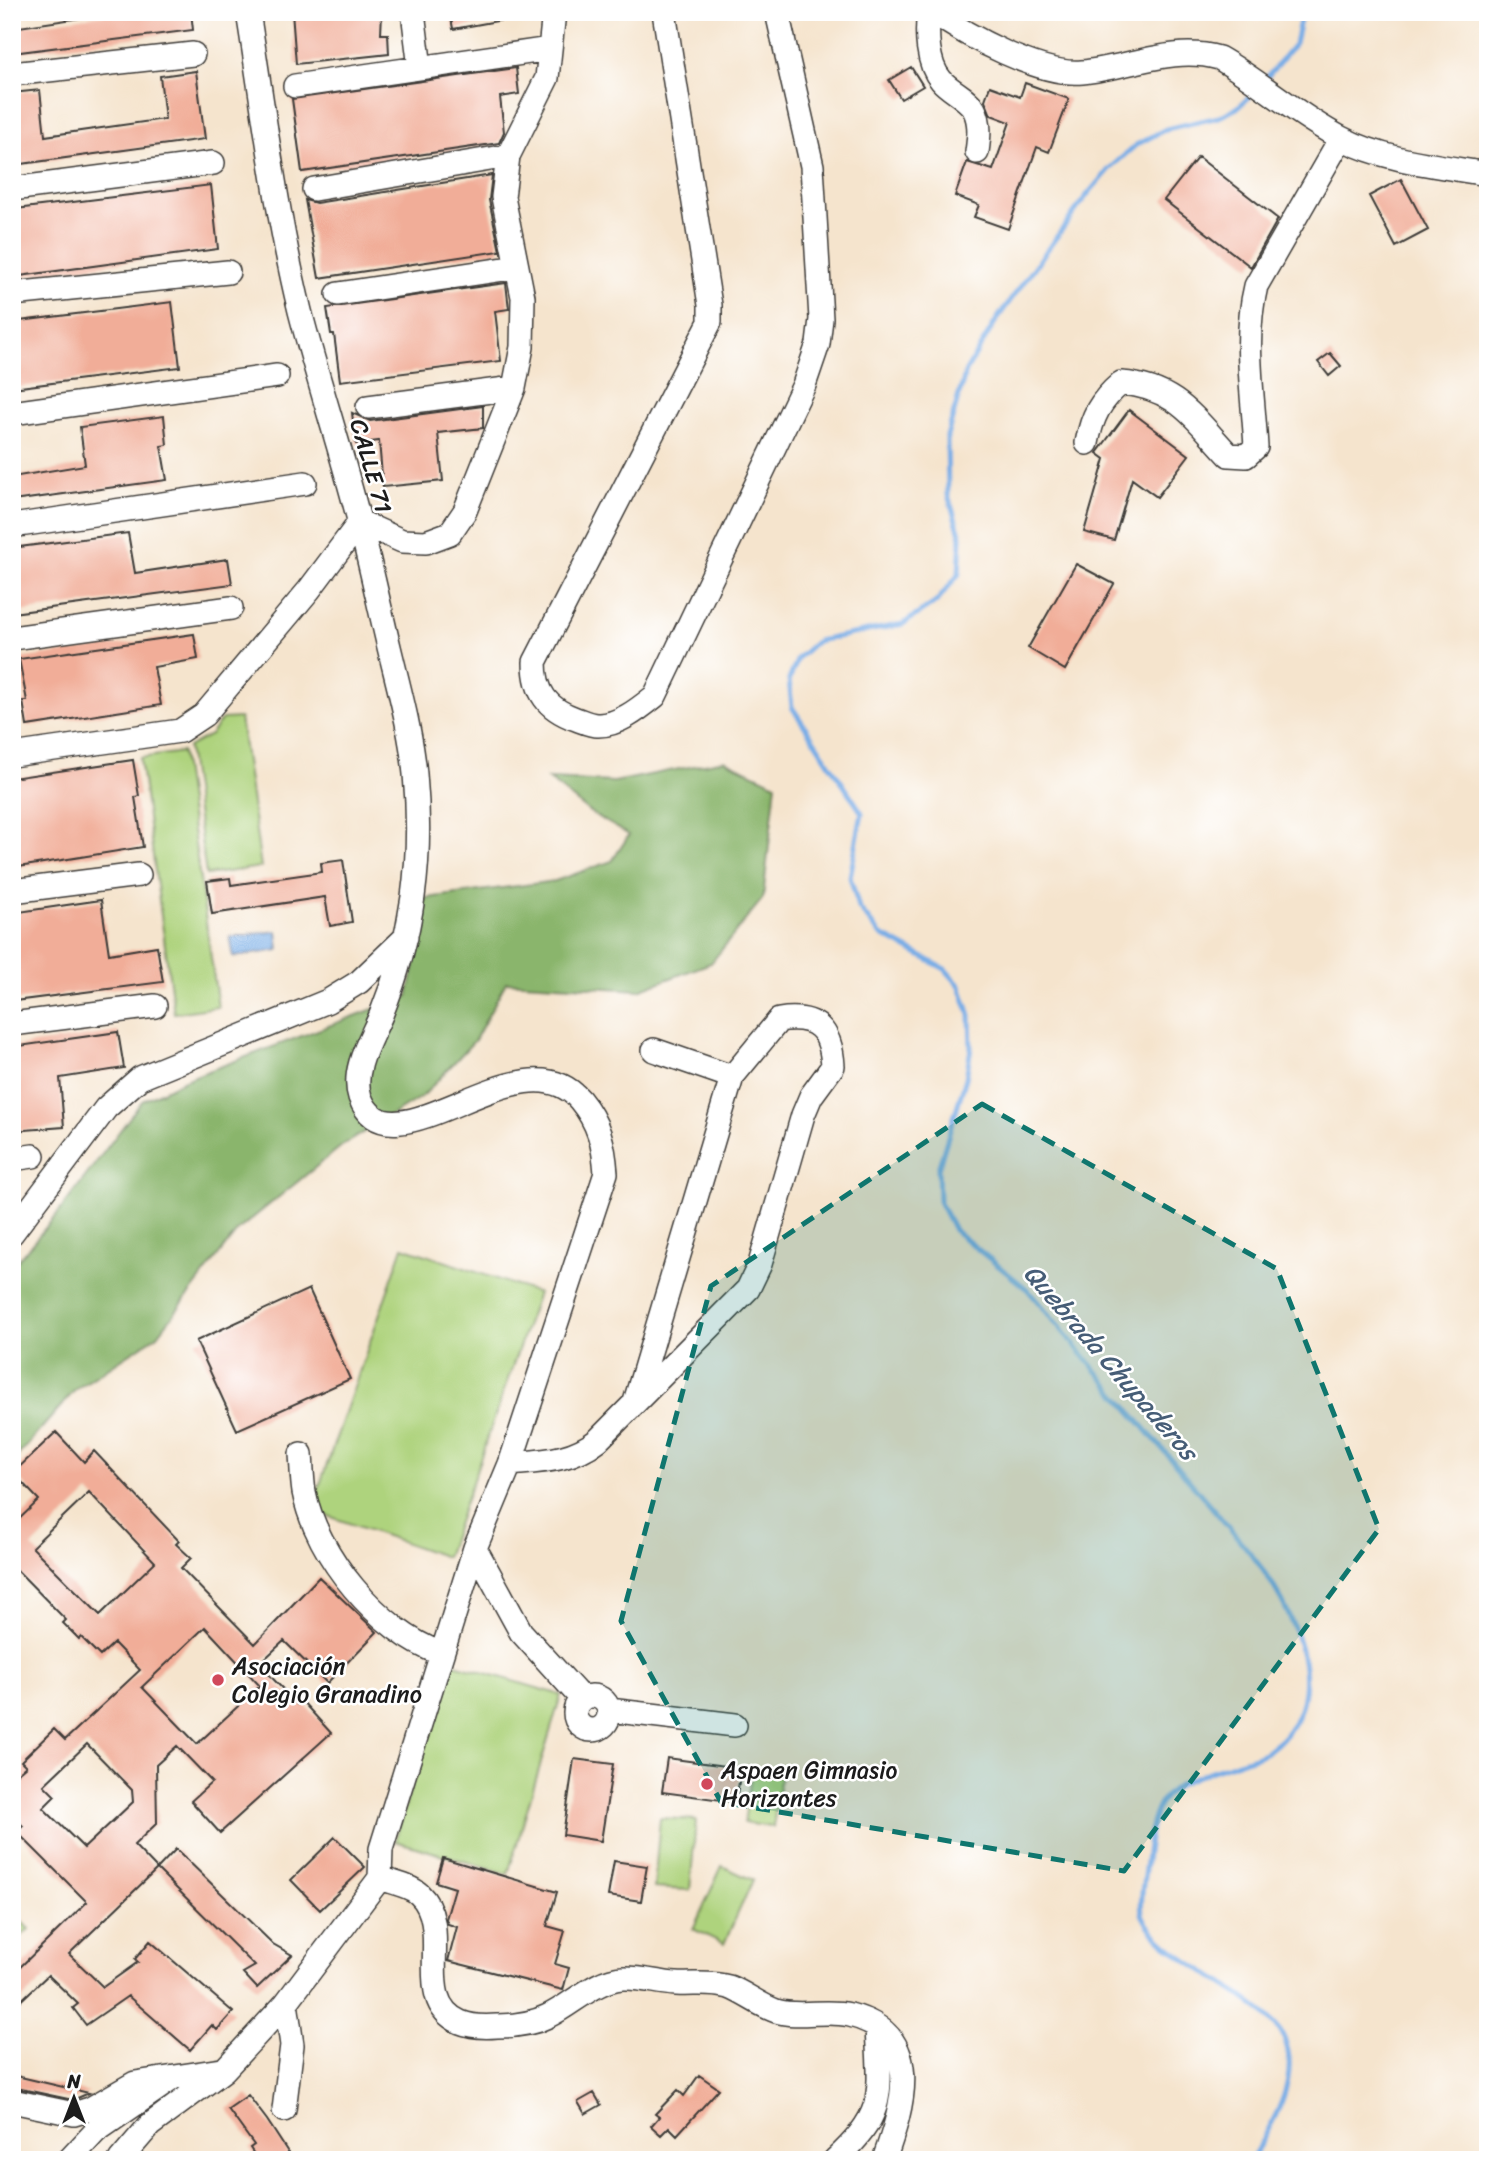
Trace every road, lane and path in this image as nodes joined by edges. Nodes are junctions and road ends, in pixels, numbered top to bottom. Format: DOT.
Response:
graph roads {
  1 [pos="248,12"];
  2 [pos="413,12"];
  3 [pos="554,12"];
  4 [pos="664,12"];
  5 [pos="777,12"];
  6 [pos="932,12"];
  7 [pos="550,49"];
  8 [pos="192,54"];
  9 [pos="419,68"];
  10 [pos="12,74"];
  11 [pos="295,86"];
  12 [pos="1341,138"];
  13 [pos="978,152"];
  14 [pos="508,156"];
  15 [pos="213,163"];
  16 [pos="1488,174"];
  17 [pos="12,189"];
  18 [pos="314,189"];
  19 [pos="517,267"];
  20 [pos="228,272"];
  21 [pos="12,294"];
  22 [pos="338,294"];
  23 [pos="277,376"];
  24 [pos="514,388"];
  25 [pos="368,407"];
  26 [pos="12,413"];
  27 [pos="1087,443"];
  28 [pos="305,484"];
  29 [pos="360,522"];
  30 [pos="12,526"];
  31 [pos="231,608"];
  32 [pos="12,638"];
  33 [pos="12,755"];
  34 [pos="139,875"];
  35 [pos="12,891"];
  36 [pos="409,935"];
  37 [pos="155,1006"];
  38 [pos="12,1024"];
  39 [pos="654,1050"];
  40 [pos="732,1077"];
  41 [pos="12,1233"];
  42 [pos="635,1402"];
  43 [pos="301,1454"];
  44 [pos="510,1464"];
  45 [pos="475,1548"];
  46 [pos="440,1653"];
  47 [pos="735,1725"];
  48 [pos="380,1878"];
  49 [pos="286,2003"];
  50 [pos="877,2027"];
  51 [pos="224,2070"];
  52 [pos="175,2077"];
  53 [pos="12,2102"];
  54 [pos="284,2110"];
  55 [pos="69,2160"];
  56 [pos="120,2160"];
  57 [pos="835,2160"];
  58 [pos="884,2160"];
  1 -- 29 [label="street, CALLE 71"];
  2 -- 9 [label="street"];
  3 -- 7 [label="street"];
  4 -- 5 [label="street"];
  6 -- 12 [label="street"];
  6 -- 13 [label="street"];
  7 -- 9 [label="street"];
  7 -- 14 [label="street"];
  8 -- 10 [label="street"];
  9 -- 11 [label="street"];
  12 -- 16 [label="street"];
  12 -- 27 [label="street"];
  14 -- 18 [label="street"];
  14 -- 19 [label="street"];
  15 -- 17 [label="street"];
  19 -- 22 [label="street"];
  19 -- 24 [label="street"];
  20 -- 21 [label="street"];
  23 -- 26 [label="street"];
  24 -- 25 [label="street"];
  24 -- 29 [label="street"];
  28 -- 30 [label="street"];
  29 -- 33 [label="street"];
  29 -- 36 [label="street, CALLE 71"];
  31 -- 32 [label="street"];
  34 -- 35 [label="street"];
  36 -- 41 [label="street"];
  36 -- 44 [label="street, CALLE 71"];
  37 -- 38 [label="street"];
  39 -- 40 [label="street"];
  40 -- 42 [label="street"];
  40 -- 42 [label="street"];
  42 -- 44 [label="street"];
  43 -- 46 [label="street"];
  44 -- 45 [label="street"];
  45 -- 46 [label="street"];
  45 -- 47 [label="street"];
  46 -- 48 [label="street"];
  48 -- 49 [label="street"];
  48 -- 50 [label="street"];
  49 -- 51 [label="street"];
  49 -- 54 [label="street"];
  50 -- 57 [label="street"];
  50 -- 58 [label="street"];
  51 -- 52 [label="street"];
  51 -- 56 [label="street"];
  52 -- 53 [label="street"];
  52 -- 55 [label="street"];
}
